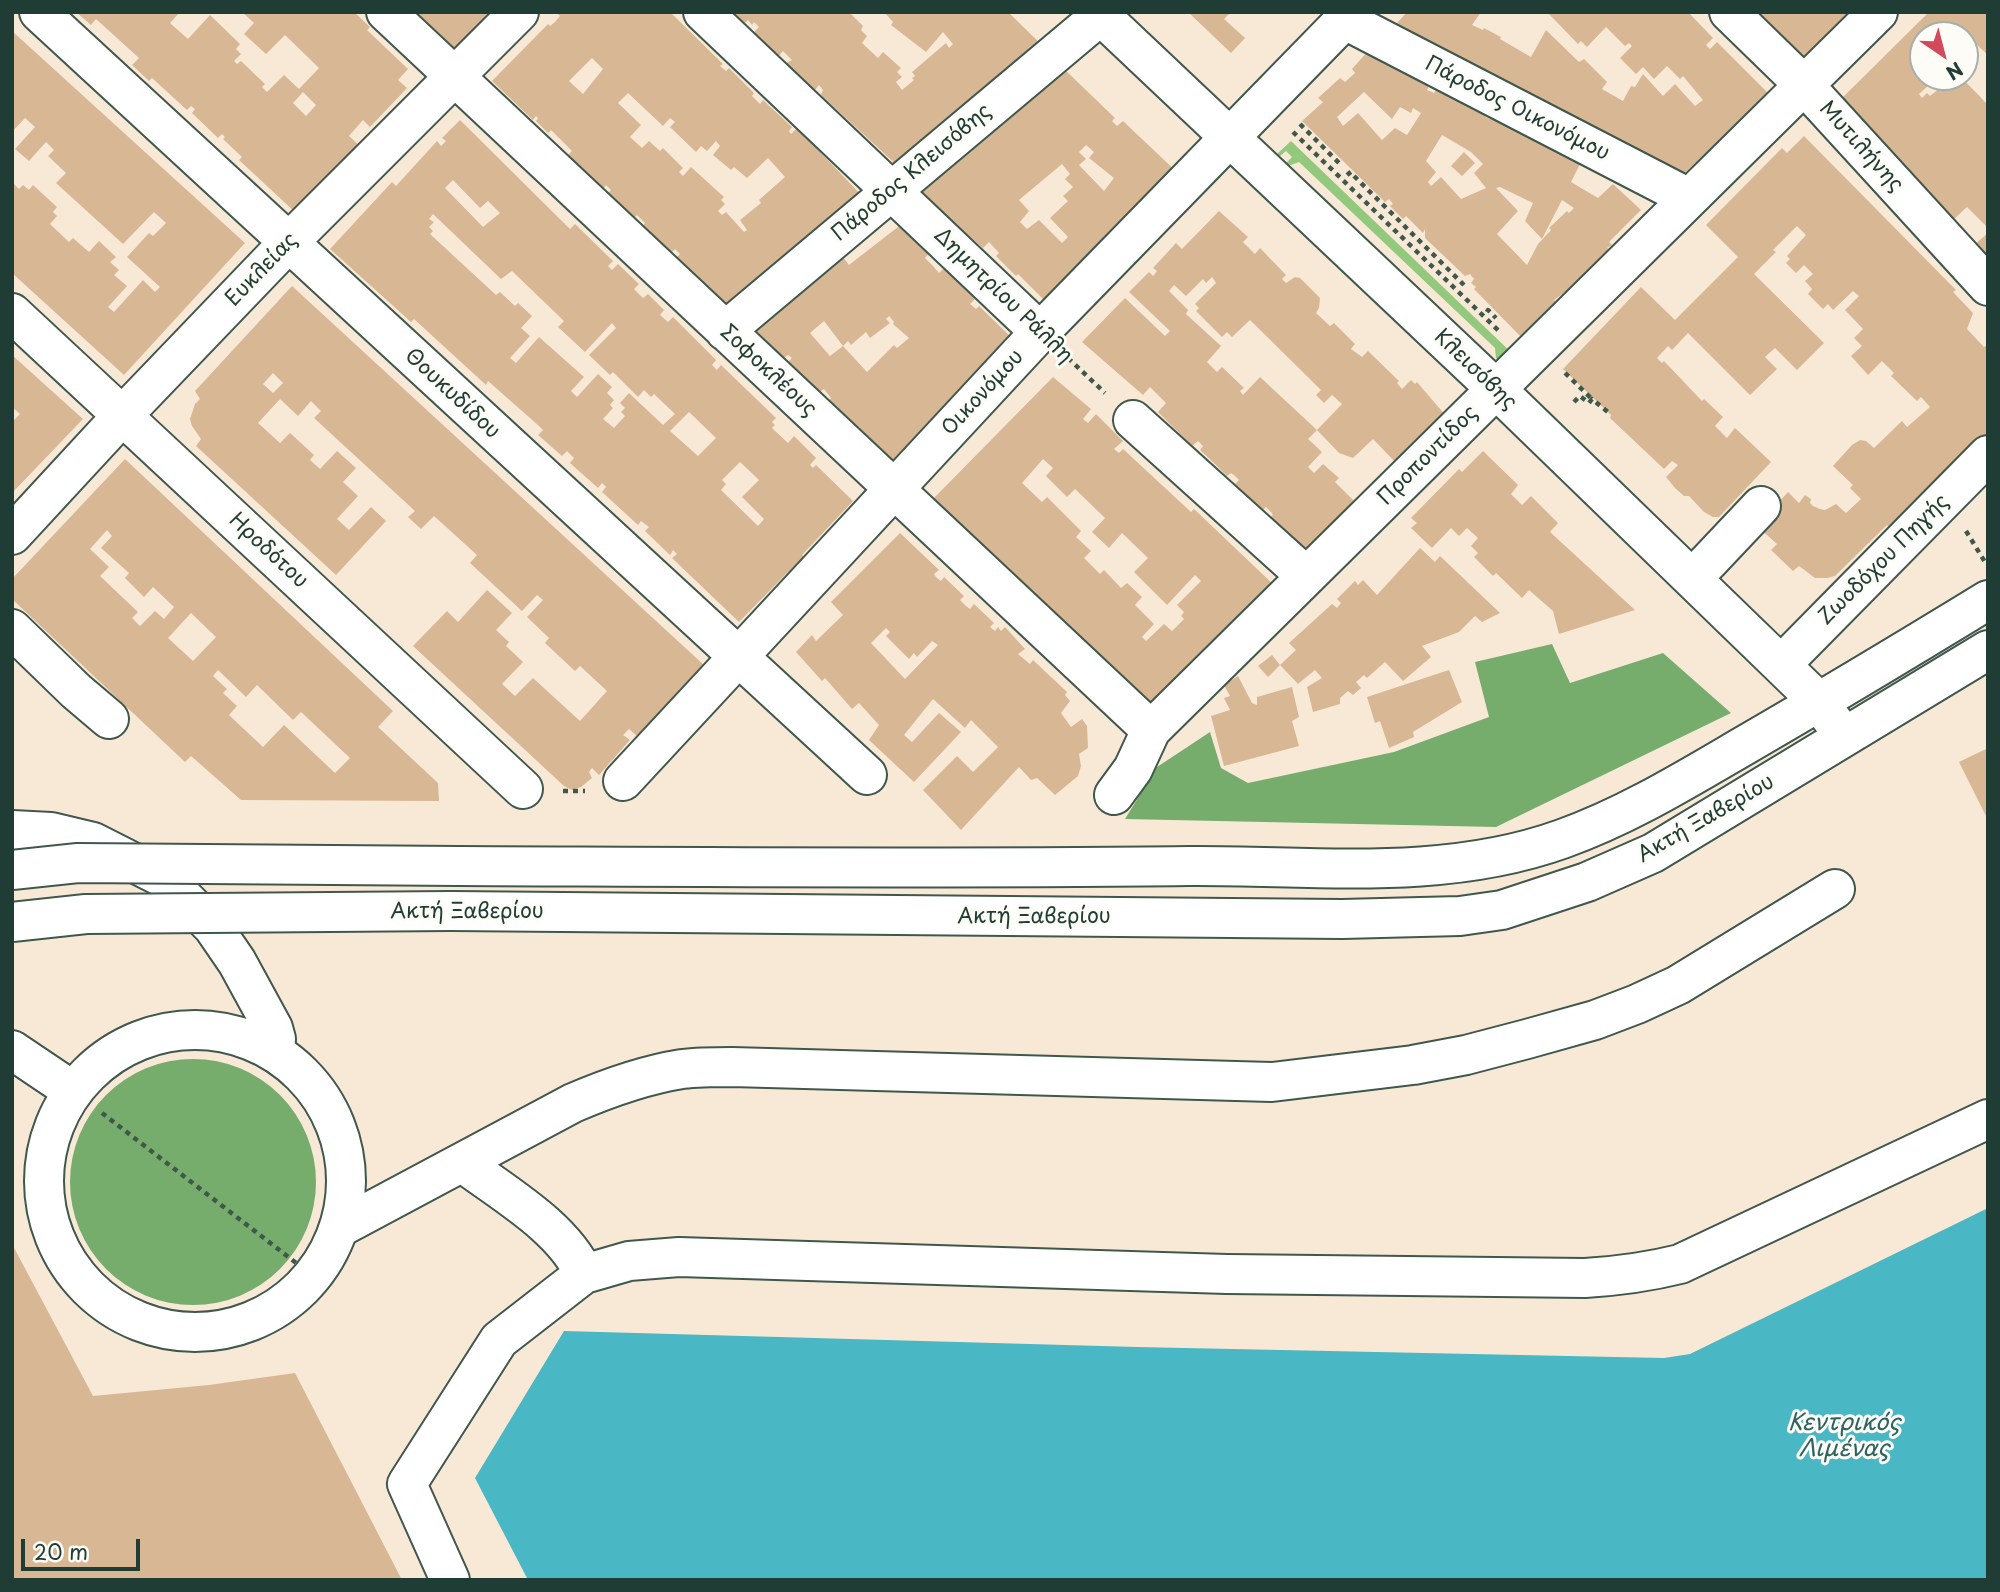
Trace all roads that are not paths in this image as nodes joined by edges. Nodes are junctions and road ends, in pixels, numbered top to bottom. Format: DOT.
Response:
graph roads {
  1 [pos="39,12"];
  2 [pos="386,12"];
  3 [pos="519,12"];
  4 [pos="703,12"];
  5 [pos="1730,12"];
  6 [pos="1878,12"];
  7 [pos="1098,14"];
  8 [pos="1349,16"];
  9 [pos="455,77"];
  10 [pos="1804,85"];
  11 [pos="1230,137"];
  12 [pos="891,190"];
  13 [pos="1689,198"];
  14 [pos="288,243"];
  15 [pos="1988,286"];
  16 [pos="12,313"];
  17 [pos="725,331"];
  18 [pos="1040,332"];
  19 [pos="1496,389"];
  20 [pos="121,416"];
  21 [pos="1133,420"];
  22 [pos="1988,455"];
  23 [pos="893,490"];
  24 [pos="1755,501"];
  25 [pos="12,535"];
  26 [pos="1686,573"];
  27 [pos="1306,576"];
  28 [pos="1988,600"];
  29 [pos="12,629"];
  30 [pos="1988,650"];
  31 [pos="738,657"];
  32 [pos="1781,665"];
  33 [pos="1819,702"];
  34 [pos="109,719"];
  35 [pos="1151,730"];
  36 [pos="1844,736"];
  37 [pos="867,775"];
  38 [pos="623,781"];
  39 [pos="523,789"];
  40 [pos="1114,795"];
  41 [pos="12,830"];
  42 [pos="12,870"];
  43 [pos="1835,889"];
  44 [pos="12,922"];
  45 [pos="12,1050"];
  46 [pos="275,1051"];
  47 [pos="74,1091"];
  48 [pos="1988,1119"];
  49 [pos="463,1163"];
  50 [pos="340,1228"];
  51 [pos="584,1274"];
  52 [pos="450,1580"];
  1 -- 14 [label="street, Θουκυδίδου"];
  2 -- 9 [label="street, Σοφοκλέους"];
  3 -- 9 [label="street, Ευκλείας"];
  4 -- 12 [label="street, Δημητρίου Ράλλη"];
  5 -- 10 [label="street, Μυτιλήνης"];
  6 -- 10 [label="street, Προποντίδος"];
  7 -- 11 [label="street, Κλεισόβης"];
  7 -- 12 [label="street, Πάροδος Κλεισόβης"];
  8 -- 11 [label="street, Οικονόμου"];
  8 -- 13 [label="street, Πάροδος Οικονόμου"];
  9 -- 14 [label="street, Ευκλείας"];
  9 -- 17 [label="street, Σοφοκλέους"];
  10 -- 13 [label="street, Προποντίδος"];
  10 -- 15 [label="street, Μυτιλήνης"];
  11 -- 18 [label="street, Οικονόμου"];
  11 -- 19 [label="street, Κλεισόβης"];
  12 -- 17 [label="street, Πάροδος Κλεισόβης"];
  12 -- 18 [label="street, Δημητρίου Ράλλη"];
  13 -- 19 [label="street, Προποντίδος"];
  14 -- 20 [label="street, Ευκλείας"];
  14 -- 31 [label="street, Θουκυδίδου"];
  16 -- 20 [label="street, Ηροδότου"];
  17 -- 23 [label="street, Σοφοκλέους"];
  18 -- 23 [label="street, Οικονόμου"];
  19 -- 26 [label="street, Κλεισόβης"];
  19 -- 27 [label="street, Προποντίδος"];
  20 -- 25 [label="street, Ευκλείας"];
  20 -- 39 [label="street, Ηροδότου"];
  21 -- 27 [label="street"];
  22 -- 32 [label="street, Ζωοδόχου Πηγής"];
  23 -- 31 [label="street, Οικονόμου"];
  23 -- 35 [label="street, Σοφοκλέους"];
  24 -- 26 [label="street"];
  26 -- 32 [label="street, Κλεισόβης"];
  27 -- 35 [label="street, Προποντίδος"];
  28 -- 33 [label="street"];
  29 -- 34 [label="street"];
  30 -- 36 [label="street, Ακτή Ξαβερίου"];
  31 -- 37 [label="street, Θουκυδίδου"];
  31 -- 38 [label="street, Οικονόμου"];
  32 -- 33 [label="street, Κλεισόβης"];
  33 -- 36 [label="street, Κλεισόβης"];
  33 -- 42 [label="street, bridge"];
  35 -- 40 [label="street, Προποντίδος"];
  36 -- 44 [label="street, Ακτή Ξαβερίου, bridge"];
  41 -- 46 [label="street"];
  43 -- 49 [label="street"];
  45 -- 47 [label="street"];
  46 -- 47 [label="street"];
  46 -- 50 [label="street"];
  47 -- 50 [label="street"];
  48 -- 51 [label="street"];
  49 -- 50 [label="street"];
  49 -- 51 [label="street"];
  51 -- 52 [label="street"];
}
